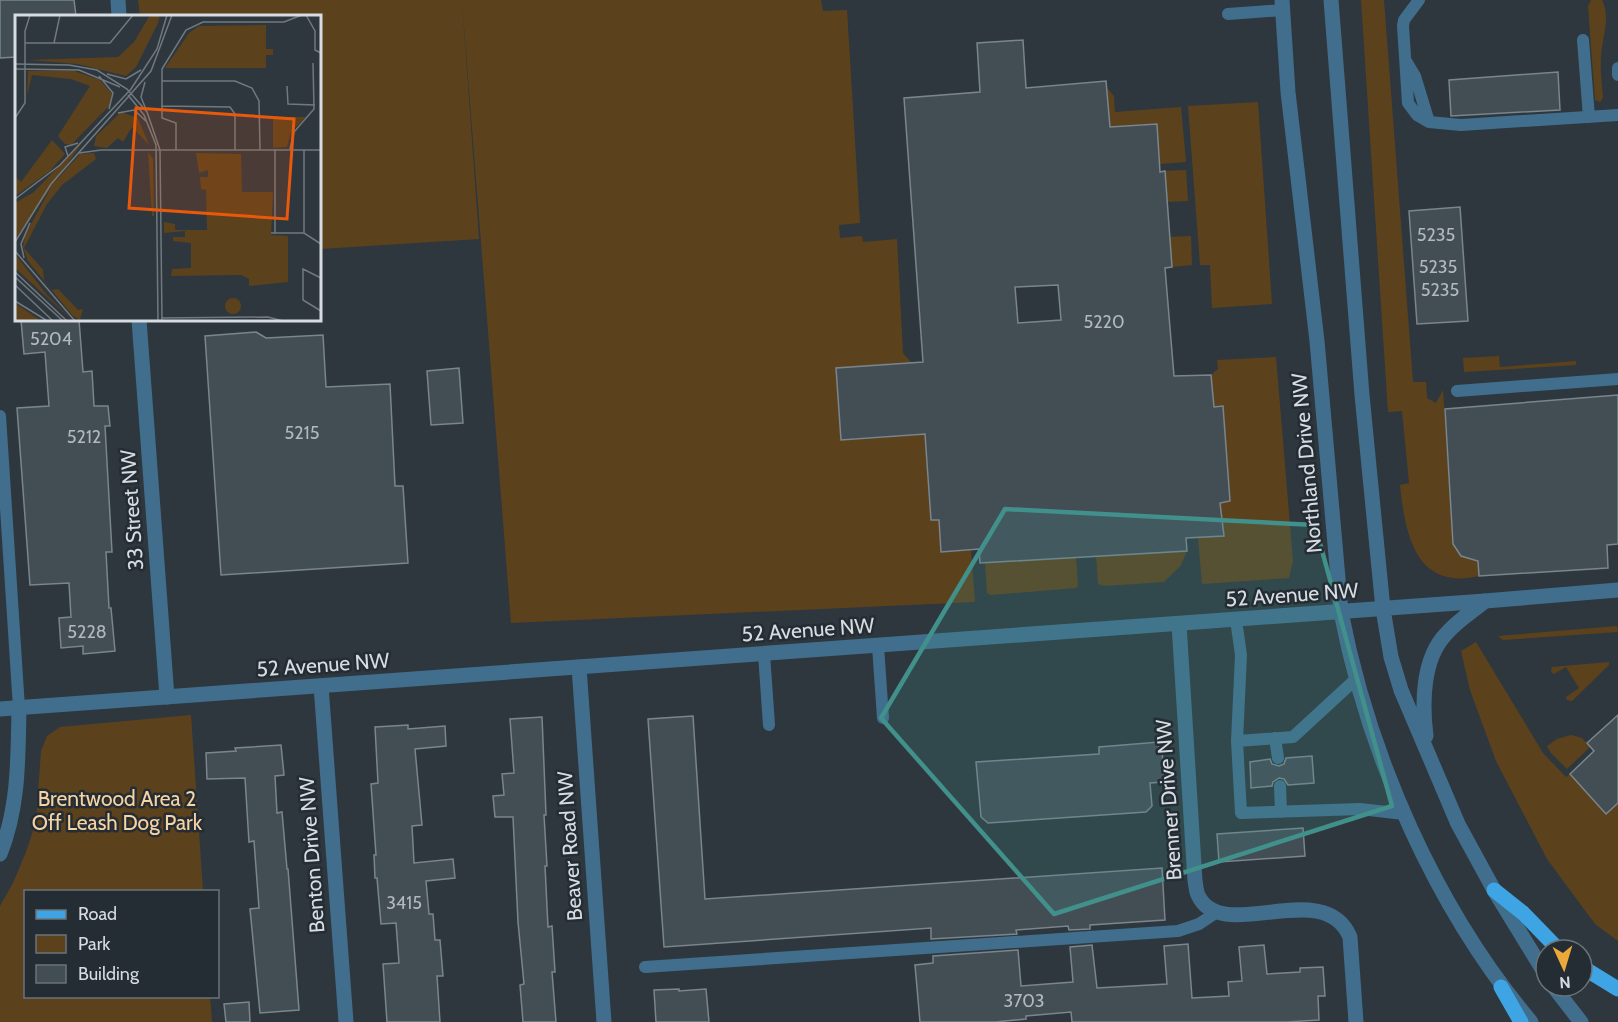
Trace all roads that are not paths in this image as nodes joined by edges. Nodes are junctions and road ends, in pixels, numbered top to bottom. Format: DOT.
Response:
graph roads {
  1 [pos="118,0"];
  2 [pos="1331,0"];
  3 [pos="1419,0"];
  4 [pos="1283,5"];
  5 [pos="1228,14"];
  6 [pos="119,15"];
  7 [pos="1583,40"];
  8 [pos="1618,68"];
  9 [pos="1618,75"];
  10 [pos="1618,115"];
  11 [pos="1589,117"];
  12 [pos="139,321"];
  13 [pos="1618,379"];
  14 [pos="1457,391"];
  15 [pos="0,416"];
  16 [pos="1618,590"];
  17 [pos="1485,601"];
  18 [pos="1383,609"];
  19 [pos="1341,612"];
  20 [pos="1236,620"];
  21 [pos="1179,624"];
  22 [pos="878,646"];
  23 [pos="764,654"];
  24 [pos="579,667"];
  25 [pos="1356,679"];
  26 [pos="321,686"];
  27 [pos="167,698"];
  28 [pos="19,708"];
  29 [pos="0,709"];
  30 [pos="883,718"];
  31 [pos="769,725"];
  32 [pos="1275,738"];
  33 [pos="1237,741"];
  34 [pos="1428,754"];
  35 [pos="1278,758"];
  36 [pos="1280,786"];
  37 [pos="1281,812"];
  38 [pos="1404,814"];
  39 [pos="0,855"];
  40 [pos="1494,890"];
  41 [pos="1217,912"];
  42 [pos="1547,938"];
  43 [pos="1534,955"];
  44 [pos="645,967"];
  45 [pos="1594,975"];
  46 [pos="1501,987"];
  47 [pos="1618,988"];
  48 [pos="1562,998"];
  49 [pos="346,1022"];
  50 [pos="604,1022"];
  51 [pos="1356,1022"];
  52 [pos="1521,1022"];
  53 [pos="1531,1022"];
  54 [pos="1581,1022"];
  1 -- 6 [label="street"];
  2 -- 18 [label="street"];
  3 -- 11 [label="lane"];
  4 -- 5 [label="lane"];
  4 -- 19 [label="street, Northland Drive NW"];
  7 -- 11 [label="lane"];
  8 -- 9 [label="lane"];
  10 -- 11 [label="lane"];
  12 -- 27 [label="street, 33 Street NW"];
  13 -- 14 [label="lane"];
  15 -- 28 [label="lane"];
  16 -- 17 [label="street, 52 Avenue NW"];
  17 -- 18 [label="street, 52 Avenue NW"];
  17 -- 34 [label="street"];
  18 -- 19 [label="street, 52 Avenue NW"];
  18 -- 34 [label="street"];
  19 -- 20 [label="street, 52 Avenue NW"];
  19 -- 25 [label="street, Northland Drive NW"];
  20 -- 21 [label="street, 52 Avenue NW"];
  20 -- 33 [label="lane"];
  21 -- 22 [label="street, 52 Avenue NW"];
  21 -- 41 [label="street, Brenner Drive NW"];
  22 -- 23 [label="street, 52 Avenue NW"];
  22 -- 30 [label="lane"];
  23 -- 24 [label="street, 52 Avenue NW"];
  23 -- 31 [label="lane"];
  24 -- 26 [label="street, 52 Avenue NW"];
  24 -- 50 [label="street, Beaver Road NW"];
  25 -- 32 [label="lane"];
  25 -- 38 [label="street, Northland Drive NW"];
  26 -- 27 [label="street, 52 Avenue NW"];
  26 -- 49 [label="street, Benton Drive NW"];
  27 -- 28 [label="street, 52 Avenue NW"];
  28 -- 29 [label="street, 52 Avenue NW"];
  28 -- 39 [label="street"];
  32 -- 33 [label="lane"];
  32 -- 35 [label="lane"];
  33 -- 37 [label="lane"];
  34 -- 40 [label="street"];
  36 -- 37 [label="lane"];
  37 -- 38 [label="lane"];
  38 -- 46 [label="street, Northland Drive NW"];
  40 -- 42 [label="main road"];
  40 -- 43 [label="street"];
  41 -- 44 [label="lane"];
  41 -- 51 [label="street"];
  45 -- 47 [label="main road"];
  46 -- 52 [label="main road"];
  46 -- 53 [label="street, Northland Drive NW"];
  48 -- 54 [label="street"];
}
